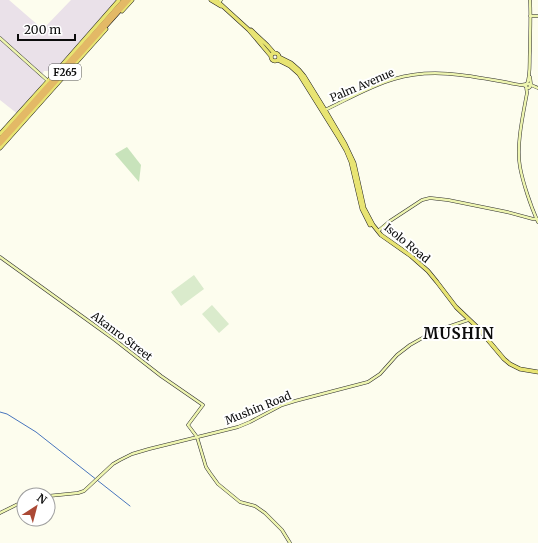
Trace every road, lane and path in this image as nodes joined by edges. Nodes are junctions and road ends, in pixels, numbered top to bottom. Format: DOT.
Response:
graph roads {
  1 [pos="119,0"];
  2 [pos="124,0"];
  3 [pos="129,0"];
  4 [pos="132,0"];
  5 [pos="211,0"];
  6 [pos="219,0"];
  7 [pos="530,0"];
  8 [pos="224,7"];
  9 [pos="531,16"];
  10 [pos="538,16"];
  11 [pos="0,38"];
  12 [pos="273,55"];
  13 [pos="278,58"];
  14 [pos="48,81"];
  15 [pos="527,85"];
  16 [pos="530,86"];
  17 [pos="537,87"];
  18 [pos="527,93"];
  19 [pos="324,110"];
  20 [pos="0,134"];
  21 [pos="0,139"];
  22 [pos="0,144"];
  23 [pos="0,148"];
  24 [pos="360,197"];
  25 [pos="538,220"];
  26 [pos="378,231"];
  27 [pos="396,247"];
  28 [pos="0,257"];
  29 [pos="468,320"];
  30 [pos="538,372"];
  31 [pos="198,438"];
  32 [pos="56,495"];
  33 [pos="16,505"];
  34 [pos="0,513"];
  35 [pos="289,543"];
  1 -- 14 [label="main road"];
  2 -- 21 [label="highway, F265"];
  3 -- 22 [label="highway, F265"];
  4 -- 23 [label="main road"];
  5 -- 8 [label="main road"];
  6 -- 8 [label="main road"];
  6 -- 12 [label="main road"];
  7 -- 9 [label="main road"];
  8 -- 12 [label="main road"];
  9 -- 10 [label="main road"];
  9 -- 15 [label="main road"];
  9 -- 16 [label="main road"];
  11 -- 14 [label="main road"];
  12 -- 13 [label="main road"];
  12 -- 13 [label="main road"];
  13 -- 19 [label="main road, Isolo Road"];
  14 -- 20 [label="main road"];
  15 -- 16 [label="main road, Palm Avenue"];
  15 -- 18 [label="main road"];
  15 -- 19 [label="main road, Palm Avenue"];
  16 -- 17 [label="main road"];
  16 -- 18 [label="main road"];
  18 -- 25 [label="main road"];
  19 -- 24 [label="main road, Isolo Road"];
  24 -- 26 [label="main road, Isolo Road"];
  24 -- 27 [label="main road, Isolo Road"];
  25 -- 26 [label="main road"];
  26 -- 27 [label="main road, Isolo Road"];
  27 -- 29 [label="main road, Isolo Road"];
  27 -- 30 [label="main road, Isolo Road"];
  28 -- 31 [label="main road, Akanro Street"];
  29 -- 30 [label="main road, Isolo Road"];
  29 -- 31 [label="main road, Mushin Road"];
  31 -- 32 [label="main road, Mushin Road"];
  31 -- 35 [label="main road"];
  33 -- 34 [label="main road"];
}
